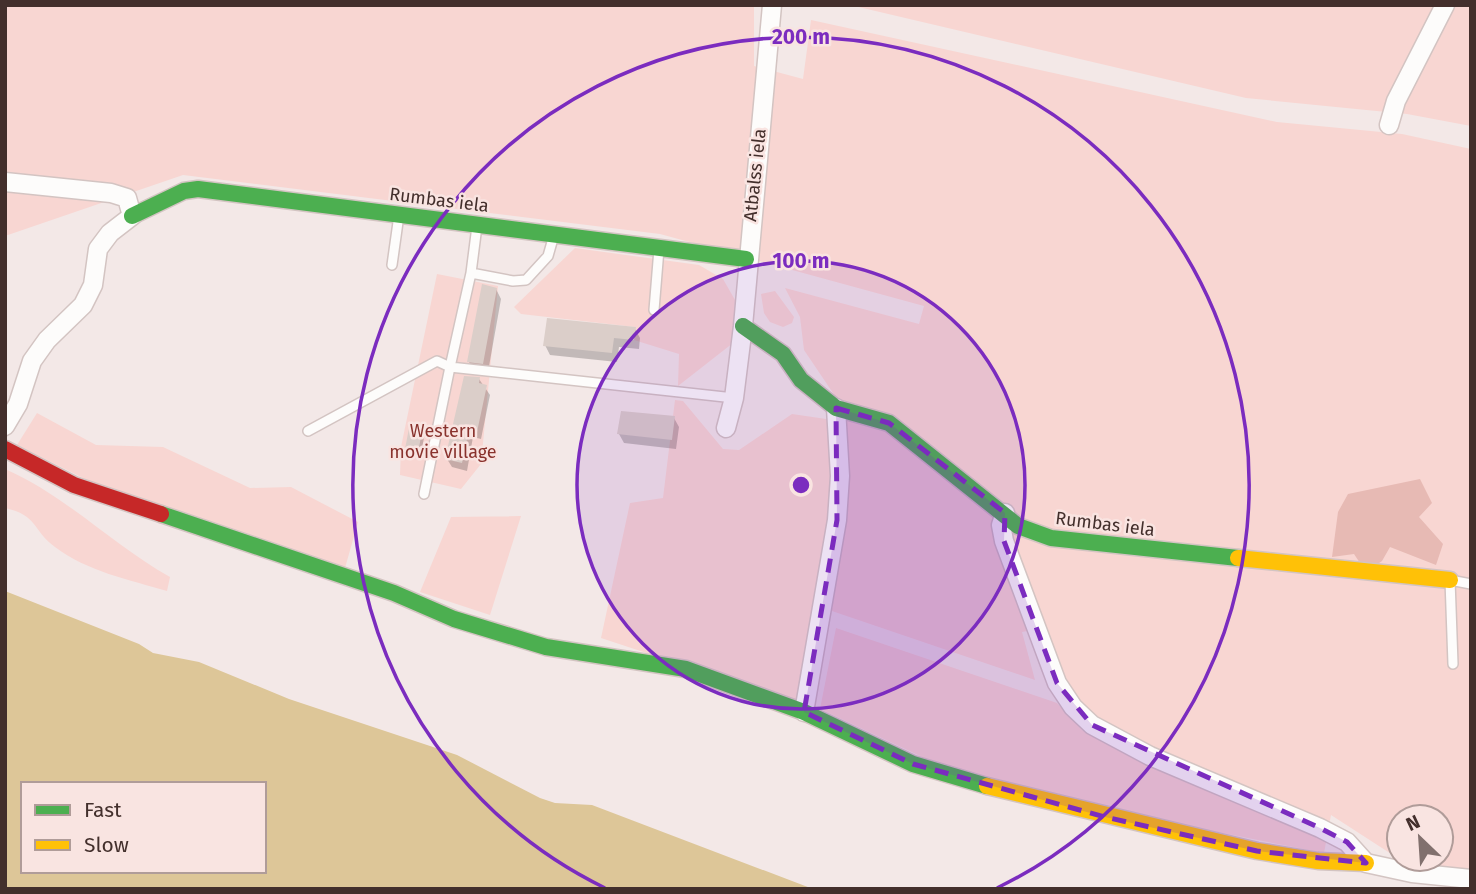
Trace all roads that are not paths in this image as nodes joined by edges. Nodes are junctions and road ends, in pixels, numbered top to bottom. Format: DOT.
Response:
graph roads {
  1 [pos="772,5"];
  2 [pos="1445,5"];
  3 [pos="1389,125"];
  4 [pos="5,182"];
  5 [pos="399,215"];
  6 [pos="132,216"];
  7 [pos="477,224"];
  8 [pos="554,234"];
  9 [pos="659,247"];
  10 [pos="747,260"];
  11 [pos="392,265"];
  12 [pos="471,273"];
  13 [pos="654,310"];
  14 [pos="743,326"];
  15 [pos="450,367"];
  16 [pos="734,398"];
  17 [pos="836,408"];
  18 [pos="5,426"];
  19 [pos="726,428"];
  20 [pos="307,431"];
  21 [pos="5,449"];
  22 [pos="424,494"];
  23 [pos="1005,513"];
  24 [pos="1450,580"];
  25 [pos="1471,584"];
  26 [pos="1453,664"];
  27 [pos="804,712"];
  28 [pos="1366,863"];
  29 [pos="1471,879"];
  1 -- 10 [label="street, Atbalss iela"];
  2 -- 3 [label="street"];
  4 -- 6 [label="street"];
  5 -- 6 [label="street, Rumbas iela"];
  5 -- 7 [label="street, Rumbas iela"];
  5 -- 11 [label="lane"];
  6 -- 18 [label="street"];
  7 -- 8 [label="street, Rumbas iela"];
  7 -- 12 [label="lane"];
  8 -- 9 [label="street, Rumbas iela"];
  8 -- 12 [label="lane"];
  9 -- 10 [label="street, Rumbas iela"];
  9 -- 13 [label="lane"];
  10 -- 14 [label="street, Atbalss iela"];
  12 -- 15 [label="lane"];
  14 -- 16 [label="street, Atbalss iela"];
  14 -- 17 [label="street, Rumbas iela"];
  15 -- 16 [label="lane"];
  15 -- 20 [label="lane"];
  15 -- 22 [label="lane"];
  16 -- 19 [label="street, Atbalss iela"];
  17 -- 23 [label="street, Rumbas iela"];
  17 -- 27 [label="street"];
  21 -- 27 [label="street"];
  23 -- 24 [label="street, Rumbas iela"];
  23 -- 28 [label="street"];
  24 -- 25 [label="lane"];
  24 -- 26 [label="lane"];
  27 -- 28 [label="street"];
  28 -- 29 [label="street"];
}
